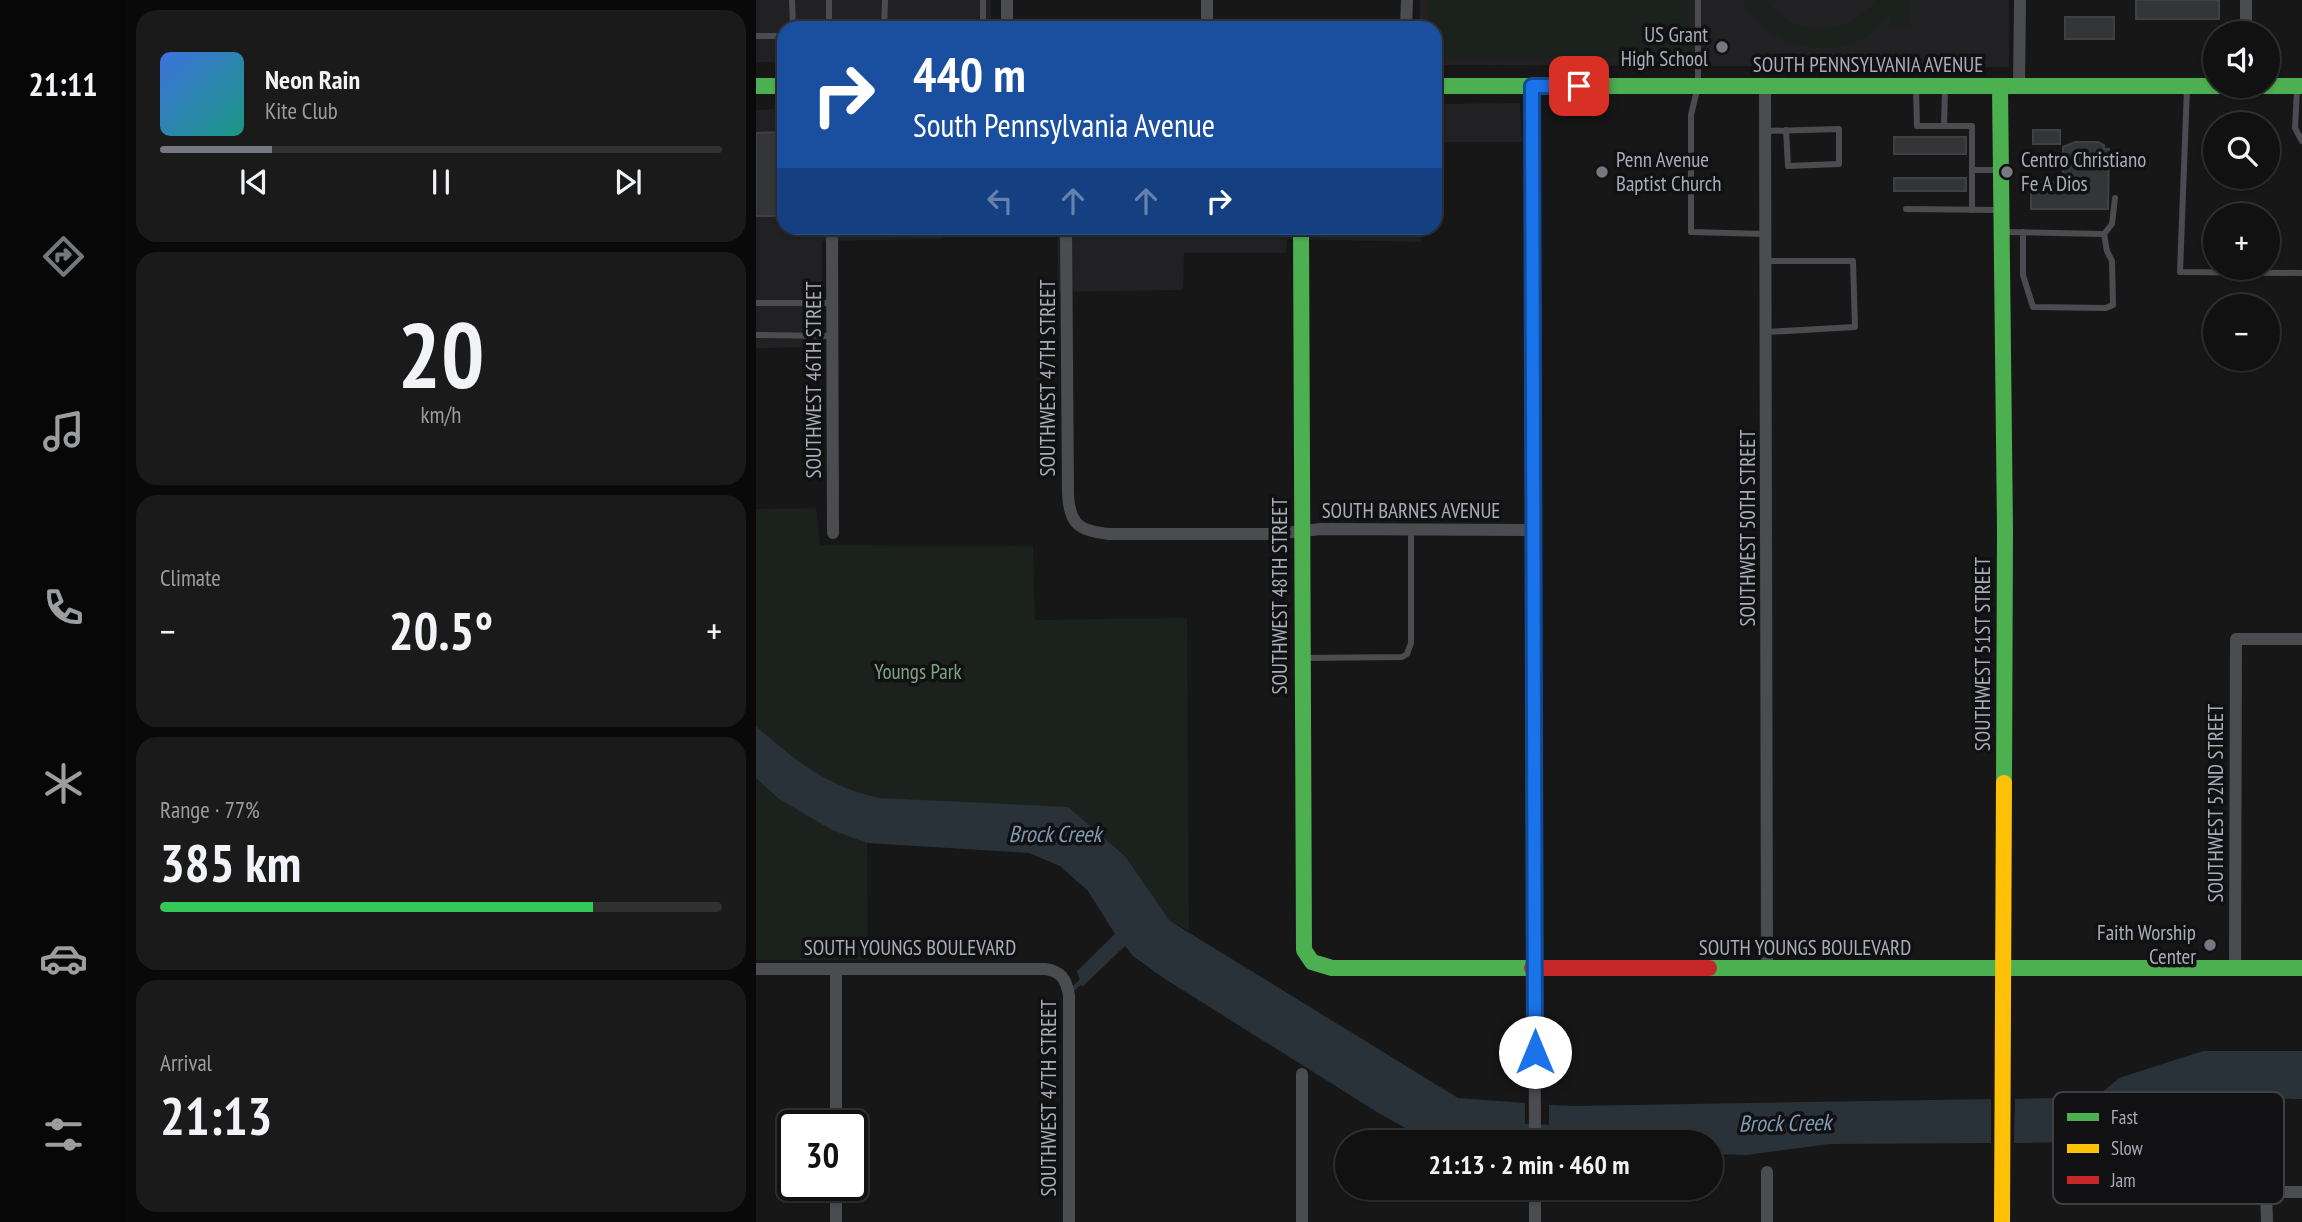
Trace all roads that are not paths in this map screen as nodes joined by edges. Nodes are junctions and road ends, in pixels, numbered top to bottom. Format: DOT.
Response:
graph roads {
  1 [pos="792,0"];
  2 [pos="829,0"];
  3 [pos="885,0"];
  4 [pos="983,0"];
  5 [pos="1007,0"];
  6 [pos="1207,0"];
  7 [pos="1407,0"];
  8 [pos="1698,0"];
  9 [pos="2020,0"];
  10 [pos="2246,0"];
  11 [pos="793,21"];
  12 [pos="829,21"];
  13 [pos="884,21"];
  14 [pos="983,21"];
  15 [pos="1007,21"];
  16 [pos="1207,21"];
  17 [pos="1406,21"];
  18 [pos="2246,21"];
  19 [pos="756,36"];
  20 [pos="777,36"];
  21 [pos="756,86"];
  22 [pos="777,86"];
  23 [pos="1442,86"];
  24 [pos="1532,86"];
  25 [pos="1698,86"];
  26 [pos="1765,86"];
  27 [pos="1916,86"];
  28 [pos="1945,86"];
  29 [pos="2000,86"];
  30 [pos="2019,86"];
  31 [pos="2187,86"];
  32 [pos="2203,86"];
  33 [pos="2280,86"];
  34 [pos="2300,86"];
  35 [pos="1944,126"];
  36 [pos="1786,130"];
  37 [pos="1766,131"];
  38 [pos="2302,141"];
  39 [pos="1972,170"];
  40 [pos="2001,170"];
  41 [pos="2115,198"];
  42 [pos="1906,209"];
  43 [pos="1972,210"];
  44 [pos="2001,210"];
  45 [pos="2002,232"];
  46 [pos="2023,232"];
  47 [pos="1767,234"];
  48 [pos="2104,234"];
  49 [pos="832,235"];
  50 [pos="1066,235"];
  51 [pos="1301,235"];
  52 [pos="1767,261"];
  53 [pos="2302,273"];
  54 [pos="2002,274"];
  55 [pos="2023,275"];
  56 [pos="756,303"];
  57 [pos="832,303"];
  58 [pos="1767,332"];
  59 [pos="756,335"];
  60 [pos="832,336"];
  61 [pos="1079,526"];
  62 [pos="1411,529"];
  63 [pos="1535,530"];
  64 [pos="1302,531"];
  65 [pos="834,533"];
  66 [pos="2302,639"];
  67 [pos="1301,658"];
  68 [pos="1310,962"];
  69 [pos="2235,968"];
  70 [pos="2302,968"];
  71 [pos="756,969"];
  72 [pos="836,969"];
  73 [pos="1767,969"];
  74 [pos="2002,969"];
  75 [pos="1535,970"];
  76 [pos="1062,975"];
  77 [pos="1302,1074"];
  78 [pos="836,1110"];
  79 [pos="1535,1130"];
  80 [pos="1767,1172"];
  81 [pos="2284,1192"];
  82 [pos="2302,1192"];
  83 [pos="1535,1200"];
  84 [pos="836,1201"];
  85 [pos="2266,1204"];
  86 [pos="836,1222"];
  87 [pos="1069,1222"];
  88 [pos="1303,1222"];
  89 [pos="1535,1222"];
  90 [pos="1768,1222"];
  91 [pos="2002,1222"];
  92 [pos="2267,1222"];
  1 -- 11 [label="lane"];
  2 -- 12 [label="lane"];
  3 -- 13 [label="lane"];
  4 -- 14 [label="lane"];
  5 -- 15 [label="street"];
  6 -- 16 [label="street"];
  7 -- 17 [label="street"];
  8 -- 25 [label="lane"];
  9 -- 30 [label="street"];
  10 -- 18 [label="street"];
  19 -- 20 [label="lane"];
  21 -- 22 [label="street"];
  23 -- 24 [label="street, SOUTH PENNSYLVANIA AVENUE"];
  24 -- 25 [label="street, SOUTH PENNSYLVANIA AVENUE"];
  24 -- 63 [label="street"];
  25 -- 26 [label="street, SOUTH PENNSYLVANIA AVENUE"];
  25 -- 47 [label="lane"];
  26 -- 27 [label="street, SOUTH PENNSYLVANIA AVENUE"];
  26 -- 37 [label="street, SOUTHWEST 50TH STREET"];
  27 -- 28 [label="street, SOUTH PENNSYLVANIA AVENUE"];
  27 -- 35 [label="lane"];
  28 -- 29 [label="street, SOUTH PENNSYLVANIA AVENUE"];
  28 -- 35 [label="lane"];
  29 -- 30 [label="street, SOUTH PENNSYLVANIA AVENUE"];
  29 -- 40 [label="street, SOUTHWEST 51ST STREET"];
  30 -- 31 [label="street, SOUTH PENNSYLVANIA AVENUE"];
  31 -- 32 [label="street, SOUTH PENNSYLVANIA AVENUE"];
  31 -- 53 [label="lane"];
  33 -- 34 [label="street, SOUTH PENNSYLVANIA AVENUE"];
  34 -- 38 [label="lane"];
  35 -- 39 [label="lane"];
  36 -- 36 [label="lane"];
  36 -- 37 [label="lane"];
  37 -- 47 [label="street, SOUTHWEST 50TH STREET"];
  39 -- 40 [label="lane"];
  39 -- 43 [label="lane"];
  40 -- 44 [label="street, SOUTHWEST 51ST STREET"];
  41 -- 48 [label="lane"];
  42 -- 43 [label="lane"];
  43 -- 44 [label="lane"];
  44 -- 45 [label="street, SOUTHWEST 51ST STREET"];
  45 -- 46 [label="lane"];
  45 -- 54 [label="street, SOUTHWEST 51ST STREET"];
  46 -- 48 [label="lane"];
  46 -- 55 [label="lane"];
  47 -- 52 [label="street, SOUTHWEST 50TH STREET"];
  48 -- 55 [label="lane"];
  49 -- 57 [label="street, SOUTHWEST 46TH STREET"];
  50 -- 61 [label="street, SOUTHWEST 47TH STREET"];
  51 -- 64 [label="street, SOUTHWEST 48TH STREET"];
  52 -- 58 [label="street, SOUTHWEST 50TH STREET"];
  52 -- 58 [label="lane"];
  54 -- 55 [label="lane"];
  54 -- 74 [label="street, SOUTHWEST 51ST STREET"];
  56 -- 57 [label="lane"];
  57 -- 60 [label="street, SOUTHWEST 46TH STREET"];
  58 -- 73 [label="street, SOUTHWEST 50TH STREET"];
  59 -- 60 [label="lane"];
  60 -- 65 [label="street, SOUTHWEST 46TH STREET"];
  61 -- 64 [label="street, SOUTH BARNES AVENUE"];
  62 -- 63 [label="street, SOUTH BARNES AVENUE"];
  62 -- 64 [label="street, SOUTH BARNES AVENUE"];
  62 -- 67 [label="lane"];
  63 -- 75 [label="street"];
  64 -- 67 [label="street, SOUTHWEST 48TH STREET"];
  66 -- 69 [label="street, SOUTHWEST 52ND STREET"];
  67 -- 68 [label="street, SOUTHWEST 48TH STREET"];
  68 -- 75 [label="street, SOUTH YOUNGS BOULEVARD"];
  69 -- 70 [label="street, SOUTH YOUNGS BOULEVARD"];
  69 -- 74 [label="street, SOUTH YOUNGS BOULEVARD"];
  71 -- 72 [label="street, SOUTH YOUNGS BOULEVARD"];
  72 -- 76 [label="street, SOUTH YOUNGS BOULEVARD"];
  72 -- 78 [label="street"];
  73 -- 74 [label="street, SOUTH YOUNGS BOULEVARD"];
  73 -- 75 [label="street, SOUTH YOUNGS BOULEVARD"];
  74 -- 91 [label="street, SOUTHWEST 51ST STREET"];
  75 -- 79 [label="street"];
  76 -- 87 [label="street, SOUTHWEST 47TH STREET"];
  77 -- 88 [label="street"];
  80 -- 90 [label="street"];
  81 -- 82 [label="street"];
  83 -- 89 [label="street"];
  84 -- 86 [label="street"];
  85 -- 92 [label="street"];
}
